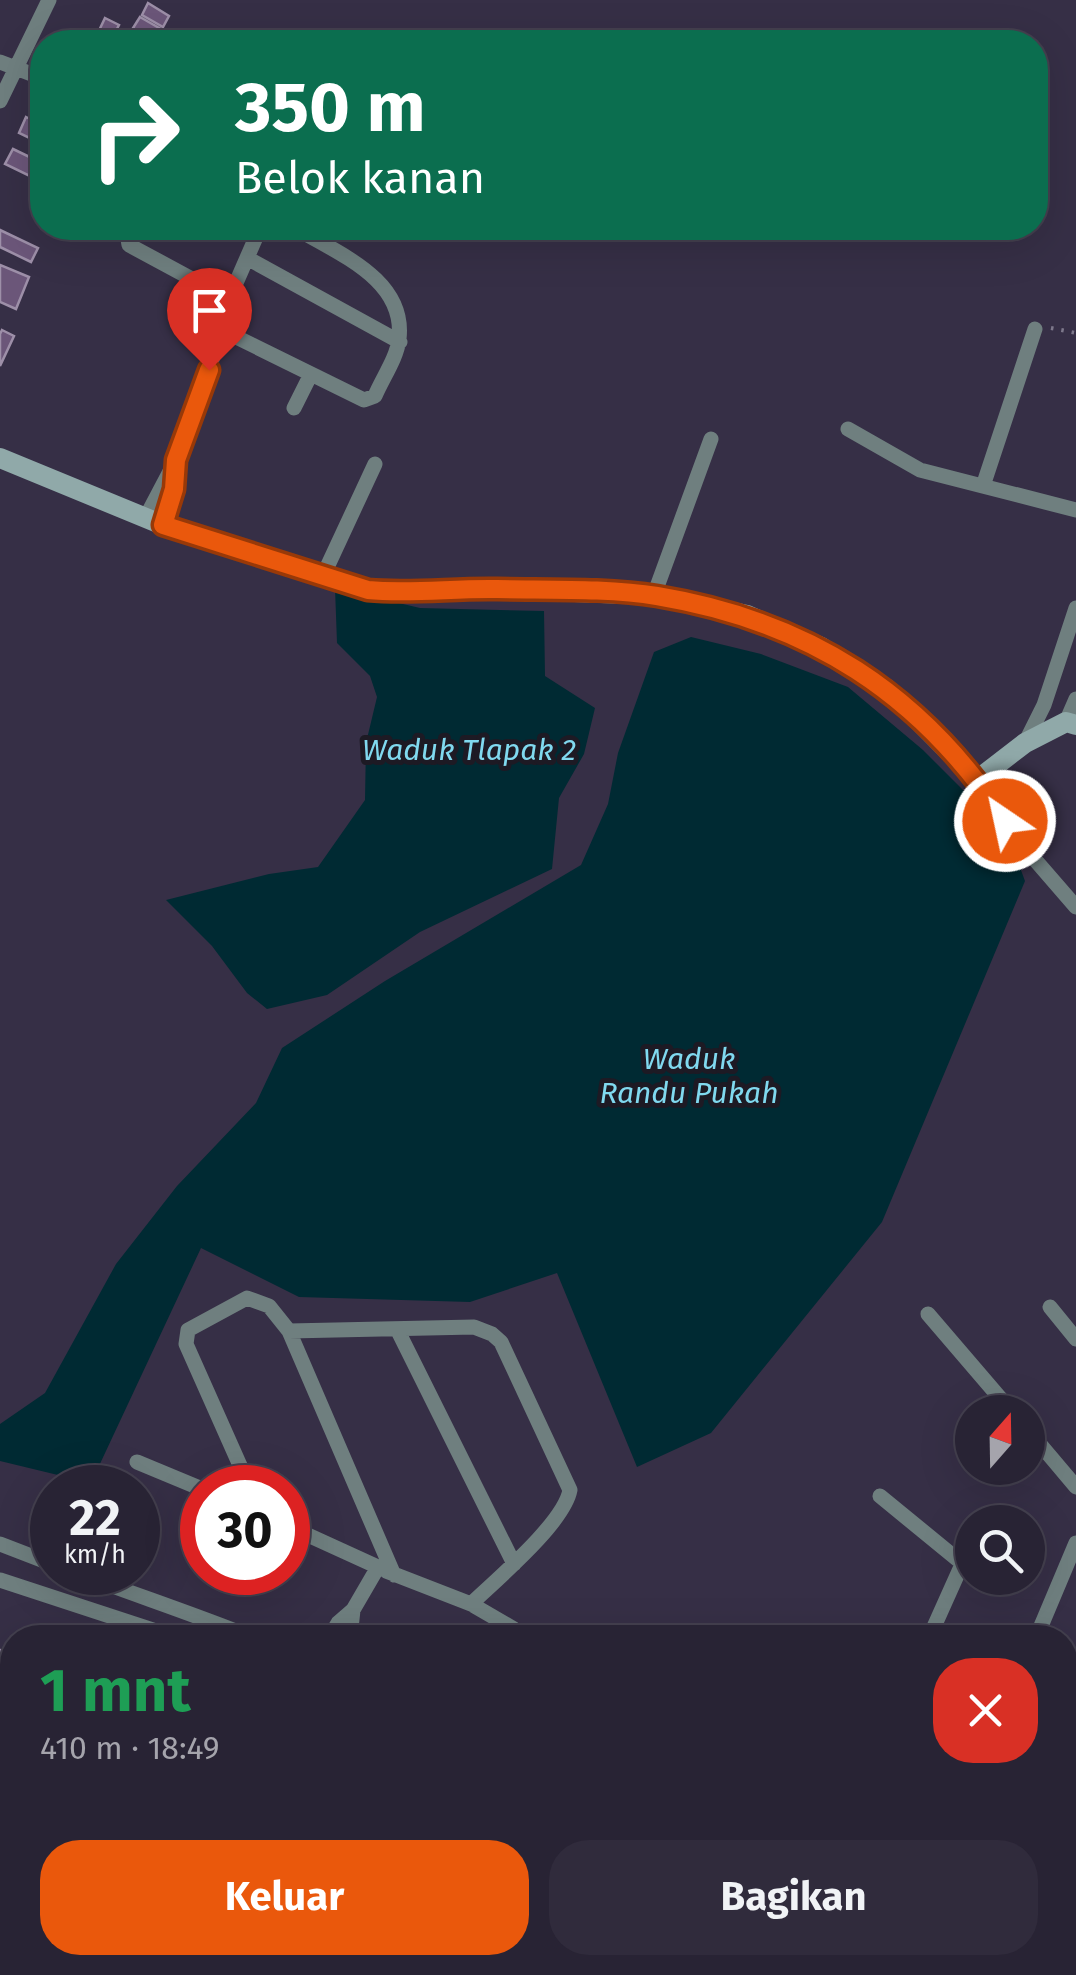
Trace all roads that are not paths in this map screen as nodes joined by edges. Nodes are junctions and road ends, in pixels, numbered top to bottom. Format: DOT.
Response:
graph roads {
  1 [pos="48,0"];
  2 [pos="34,30"];
  3 [pos="30,39"];
  4 [pos="0,62"];
  5 [pos="17,68"];
  6 [pos="30,73"];
  7 [pos="0,101"];
  8 [pos="128,240"];
  9 [pos="255,240"];
  10 [pos="315,240"];
  11 [pos="247,258"];
  12 [pos="229,299"];
  13 [pos="1035,328"];
  14 [pos="222,330"];
  15 [pos="400,342"];
  16 [pos="310,376"];
  17 [pos="294,408"];
  18 [pos="848,429"];
  19 [pos="711,440"];
  20 [pos="0,458"];
  21 [pos="375,464"];
  22 [pos="983,486"];
  23 [pos="1076,510"];
  24 [pos="154,521"];
  25 [pos="322,578"];
  26 [pos="654,596"];
  27 [pos="1076,608"];
  28 [pos="1076,699"];
  29 [pos="1071,723"];
  30 [pos="1025,743"];
  31 [pos="977,780"];
  32 [pos="1076,907"];
  33 [pos="1050,1307"];
  34 [pos="928,1314"];
  35 [pos="397,1329"];
  36 [pos="289,1331"];
  37 [pos="1076,1338"];
  38 [pos="997,1395"];
  39 [pos="1045,1450"];
  40 [pos="137,1462"];
  41 [pos="240,1465"];
  42 [pos="180,1480"];
  43 [pos="1076,1487"];
  44 [pos="880,1496"];
  45 [pos="310,1536"];
  46 [pos="1076,1543"];
  47 [pos="0,1544"];
  48 [pos="30,1556"];
  49 [pos="955,1557"];
  50 [pos="514,1564"];
  51 [pos="378,1567"];
  52 [pos="394,1575"];
  53 [pos="0,1580"];
  54 [pos="955,1582"];
  55 [pos="135,1595"];
  56 [pos="151,1601"];
  57 [pos="471,1604"];
  58 [pos="181,1608"];
  59 [pos="354,1610"];
  60 [pos="120,1625"];
  61 [pos="142,1625"];
  62 [pos="176,1625"];
  63 [pos="222,1625"];
  64 [pos="337,1625"];
  65 [pos="352,1625"];
  66 [pos="507,1625"];
  67 [pos="936,1625"];
  68 [pos="1041,1625"];
  1 -- 2 [label="street"];
  3 -- 5 [label="street"];
  4 -- 5 [label="street"];
  5 -- 6 [label="street"];
  5 -- 7 [label="street"];
  8 -- 12 [label="street"];
  9 -- 11 [label="street"];
  10 -- 15 [label="street"];
  11 -- 12 [label="street"];
  11 -- 15 [label="street"];
  12 -- 14 [label="street"];
  13 -- 22 [label="street"];
  14 -- 16 [label="street"];
  14 -- 24 [label="street"];
  15 -- 16 [label="street"];
  16 -- 17 [label="street"];
  18 -- 22 [label="street"];
  19 -- 26 [label="street"];
  20 -- 24 [label="main road"];
  21 -- 25 [label="street"];
  22 -- 23 [label="street"];
  24 -- 25 [label="main road"];
  25 -- 26 [label="main road"];
  26 -- 31 [label="main road"];
  27 -- 30 [label="street"];
  28 -- 29 [label="street"];
  29 -- 30 [label="main road"];
  30 -- 31 [label="main road"];
  31 -- 32 [label="street"];
  33 -- 37 [label="street"];
  34 -- 38 [label="street"];
  35 -- 36 [label="street"];
  35 -- 50 [label="street"];
  35 -- 50 [label="street"];
  36 -- 41 [label="street"];
  36 -- 52 [label="street"];
  39 -- 43 [label="street"];
  40 -- 42 [label="street"];
  44 -- 49 [label="street"];
  45 -- 51 [label="street"];
  46 -- 68 [label="street"];
  47 -- 48 [label="street"];
  50 -- 57 [label="street"];
  51 -- 52 [label="street"];
  51 -- 59 [label="street"];
  52 -- 57 [label="street"];
  53 -- 60 [label="street"];
  54 -- 67 [label="street"];
  55 -- 56 [label="street"];
  56 -- 58 [label="street"];
  56 -- 61 [label="street"];
  57 -- 66 [label="street"];
  58 -- 62 [label="street"];
  58 -- 63 [label="street"];
  59 -- 64 [label="street"];
  59 -- 65 [label="street"];
}
